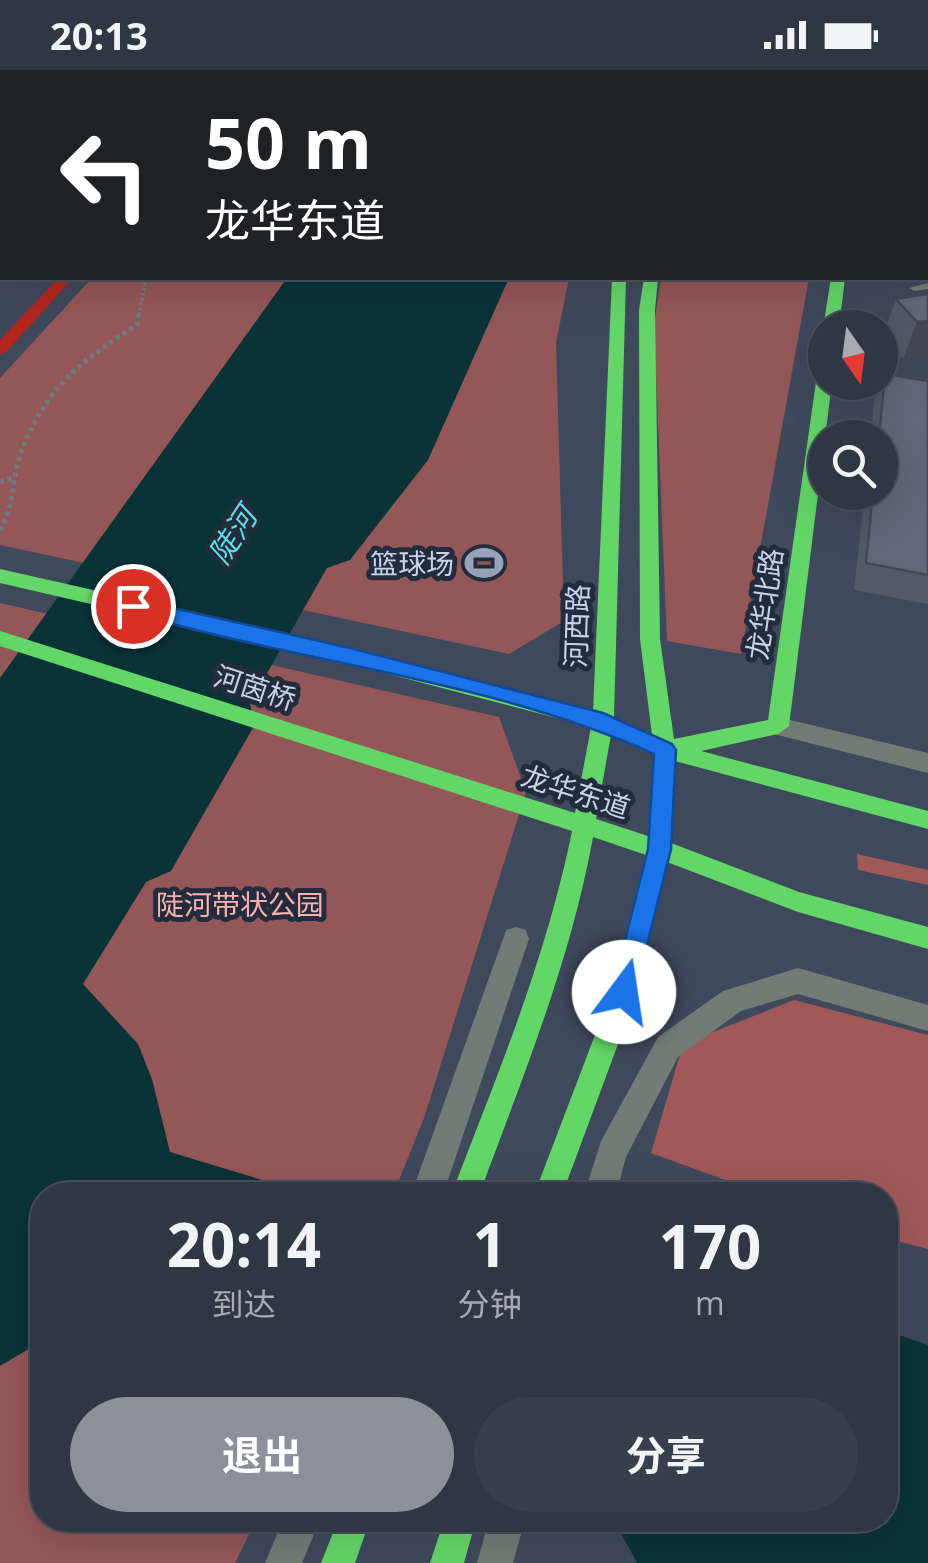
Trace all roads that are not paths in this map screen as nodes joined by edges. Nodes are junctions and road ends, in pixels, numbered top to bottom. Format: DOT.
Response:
graph roads {
  1 [pos="64,280"];
  2 [pos="619,280"];
  3 [pos="652,280"];
  4 [pos="838,280"];
  5 [pos="928,286"];
  6 [pos="914,288"];
  7 [pos="834,310"];
  8 [pos="0,349"];
  9 [pos="822,400"];
  10 [pos="0,576"];
  11 [pos="0,638"];
  12 [pos="603,722"];
  13 [pos="778,726"];
  14 [pos="320,739"];
  15 [pos="665,750"];
  16 [pos="928,763"];
  17 [pos="928,820"];
  18 [pos="584,826"];
  19 [pos="659,849"];
  20 [pos="928,938"];
  21 [pos="516,939"];
  22 [pos="928,1018"];
  23 [pos="432,1182"];
  24 [pos="470,1182"];
  25 [pos="551,1182"];
  26 [pos="604,1182"];
  27 [pos="297,1532"];
  28 [pos="350,1532"];
  29 [pos="457,1532"];
  30 [pos="504,1532"];
  31 [pos="283,1563"];
  32 [pos="338,1563"];
  33 [pos="446,1563"];
  34 [pos="495,1563"];
  1 -- 8 [label="main road"];
  2 -- 12 [label="main road, 河西路"];
  3 -- 15 [label="main road"];
  4 -- 7 [label="main road"];
  5 -- 6 [label="lane"];
  9 -- 13 [label="main road, 龙华北路"];
  10 -- 12 [label="main road, 河茵桥"];
  11 -- 14 [label="main road, 河茵桥"];
  12 -- 15 [label="main road"];
  12 -- 18 [label="main road, 河西路"];
  13 -- 15 [label="main road"];
  13 -- 16 [label="street"];
  14 -- 18 [label="main road, 龙华东道"];
  15 -- 17 [label="main road"];
  15 -- 19 [label="main road"];
  18 -- 19 [label="main road, 龙华东道"];
  18 -- 24 [label="main road, 河西路"];
  19 -- 20 [label="main road, 龙华东道"];
  19 -- 25 [label="main road"];
  21 -- 23 [label="street"];
  22 -- 26 [label="street"];
  27 -- 31 [label="street"];
  28 -- 32 [label="main road"];
  29 -- 33 [label="main road"];
  30 -- 34 [label="street"];
}
